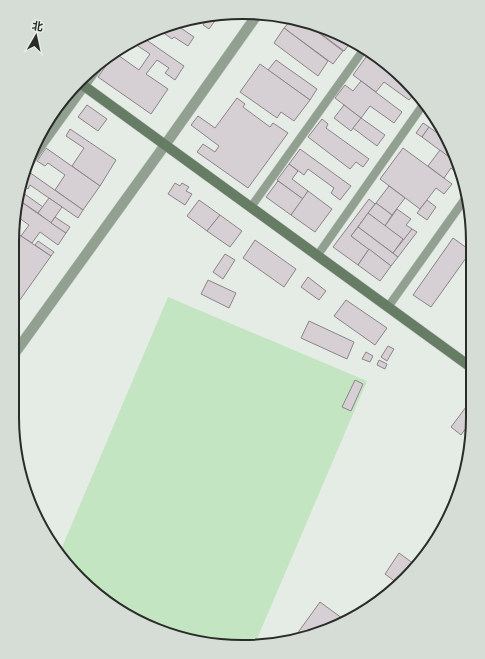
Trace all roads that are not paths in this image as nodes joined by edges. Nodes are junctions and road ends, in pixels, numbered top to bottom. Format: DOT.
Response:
graph roads {
  1 [pos="254,19"];
  2 [pos="361,53"];
  3 [pos="83,85"];
  4 [pos="421,108"];
  5 [pos="165,145"];
  6 [pos="41,146"];
  7 [pos="462,201"];
  8 [pos="251,207"];
  9 [pos="317,256"];
  10 [pos="388,307"];
  11 [pos="19,343"];
  12 [pos="466,364"];
  1 -- 5 [label="street"];
  2 -- 8 [label="lane"];
  3 -- 5 [label="street"];
  3 -- 6 [label="lane"];
  4 -- 9 [label="lane"];
  5 -- 8 [label="street"];
  5 -- 11 [label="street"];
  7 -- 10 [label="lane"];
  8 -- 9 [label="street"];
  9 -- 10 [label="street"];
  10 -- 12 [label="street"];
}
